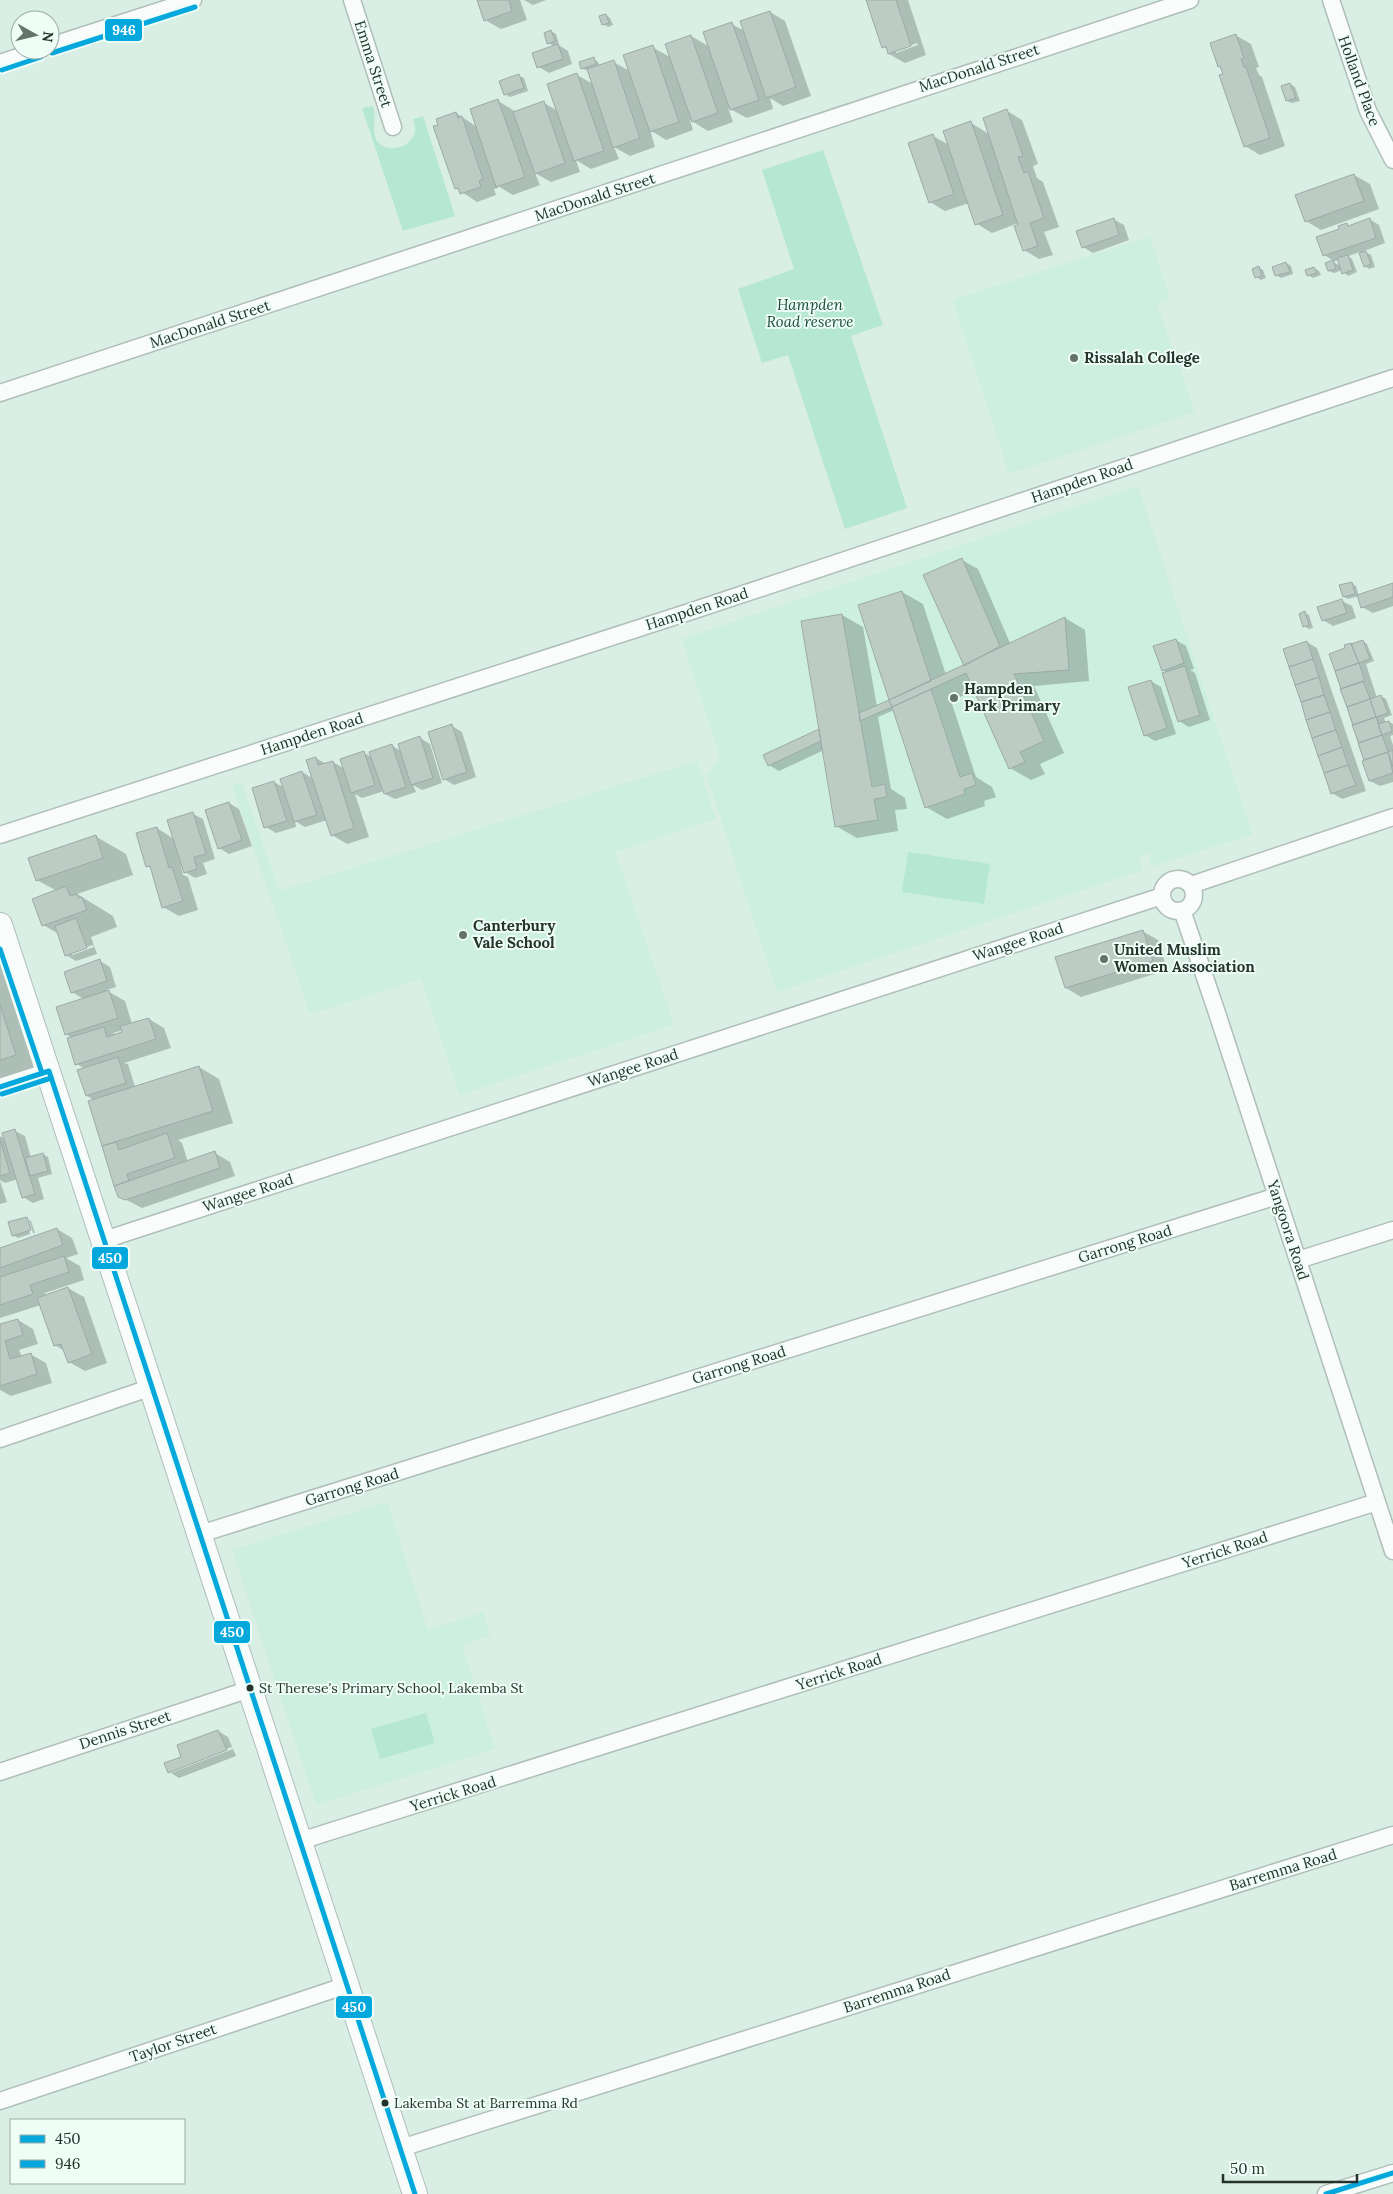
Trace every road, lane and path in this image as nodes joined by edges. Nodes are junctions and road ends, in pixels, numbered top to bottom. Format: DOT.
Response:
graph roads {
  1 [pos="193,0"];
  2 [pos="352,0"];
  3 [pos="1190,0"];
  4 [pos="1331,0"];
  5 [pos="60,43"];
  6 [pos="393,127"];
  7 [pos="1393,160"];
  8 [pos="1393,378"];
  9 [pos="0,393"];
  10 [pos="1393,817"];
  11 [pos="0,835"];
  12 [pos="1191,885"];
  13 [pos="1162,896"];
  14 [pos="1182,910"];
  15 [pos="0,925"];
  16 [pos="49,1070"];
  17 [pos="0,1087"];
  18 [pos="1277,1196"];
  19 [pos="1393,1230"];
  20 [pos="104,1240"];
  21 [pos="1298,1260"];
  22 [pos="152,1387"];
  23 [pos="0,1438"];
  24 [pos="1377,1502"];
  25 [pos="200,1534"];
  26 [pos="1393,1551"];
  27 [pos="250,1689"];
  28 [pos="0,1772"];
  29 [pos="1393,1835"];
  30 [pos="300,1841"];
  31 [pos="347,1985"];
  32 [pos="0,2101"];
  33 [pos="401,2148"];
  34 [pos="1393,2173"];
  35 [pos="415,2194"];
  36 [pos="1326,2194"];
  1 -- 5 [label="street"];
  2 -- 6 [label="street, Emma Street"];
  3 -- 9 [label="street, MacDonald Street"];
  4 -- 7 [label="street, Holland Place"];
  8 -- 11 [label="street, Hampden Road"];
  10 -- 12 [label="street"];
  12 -- 13 [label="street"];
  12 -- 14 [label="street"];
  13 -- 14 [label="street"];
  13 -- 20 [label="street, Wangee Road"];
  14 -- 18 [label="street, Yangoora Road"];
  15 -- 16 [label="main road"];
  16 -- 17 [label="street"];
  16 -- 20 [label="main road"];
  18 -- 21 [label="street, Yangoora Road"];
  18 -- 25 [label="street, Garrong Road"];
  19 -- 21 [label="street"];
  20 -- 22 [label="main road"];
  21 -- 24 [label="street, Yangoora Road"];
  22 -- 23 [label="street"];
  22 -- 25 [label="main road"];
  24 -- 26 [label="street, Yangoora Road"];
  24 -- 30 [label="street, Yerrick Road"];
  25 -- 27 [label="main road"];
  27 -- 28 [label="street, Dennis Street"];
  27 -- 30 [label="main road"];
  29 -- 33 [label="street, Barremma Road"];
  30 -- 31 [label="main road"];
  31 -- 32 [label="street, Taylor Street"];
  31 -- 33 [label="main road"];
  33 -- 35 [label="main road"];
  34 -- 36 [label="street"];
}
